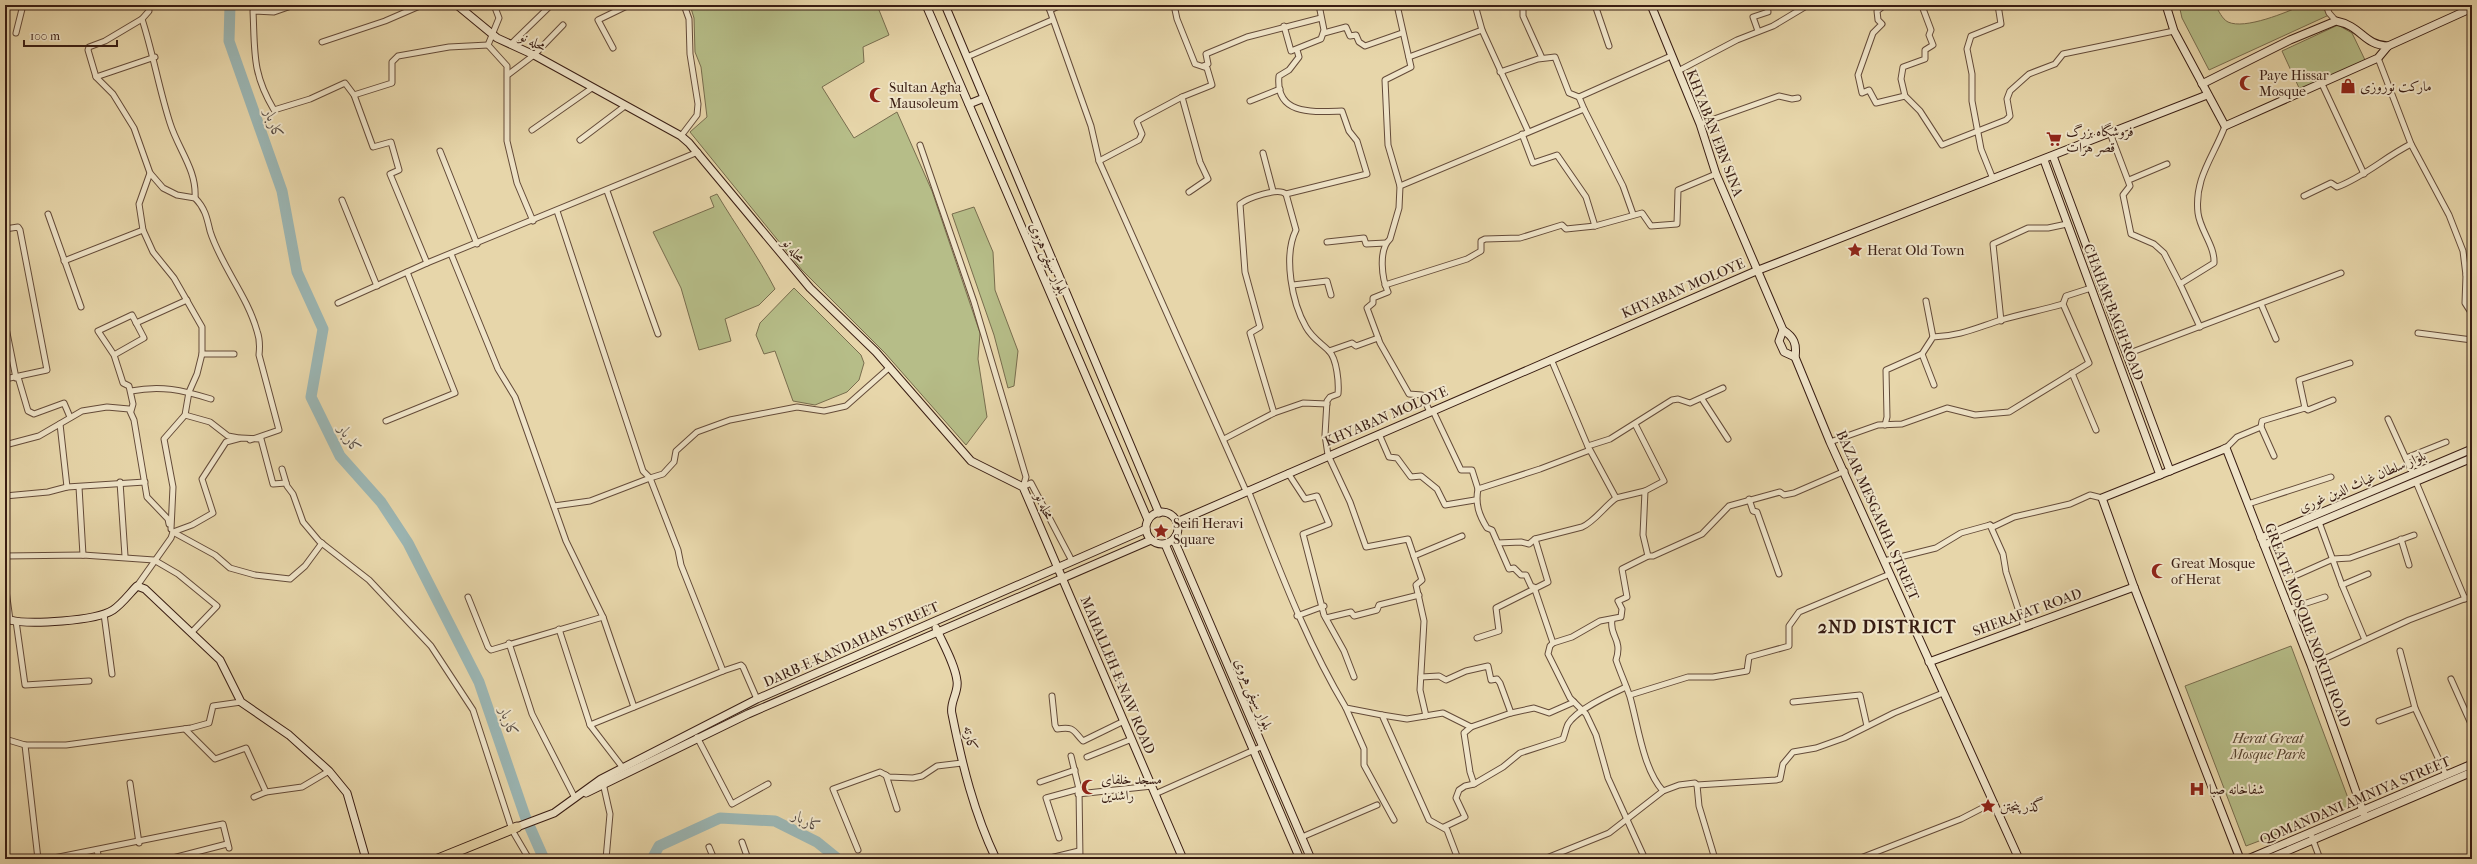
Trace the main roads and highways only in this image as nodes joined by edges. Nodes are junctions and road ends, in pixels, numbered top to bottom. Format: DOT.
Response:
graph roads {
  1 [pos="515,828"];
  2 [pos="438,859"];
  1 -- 2 [label="highway"];
}
